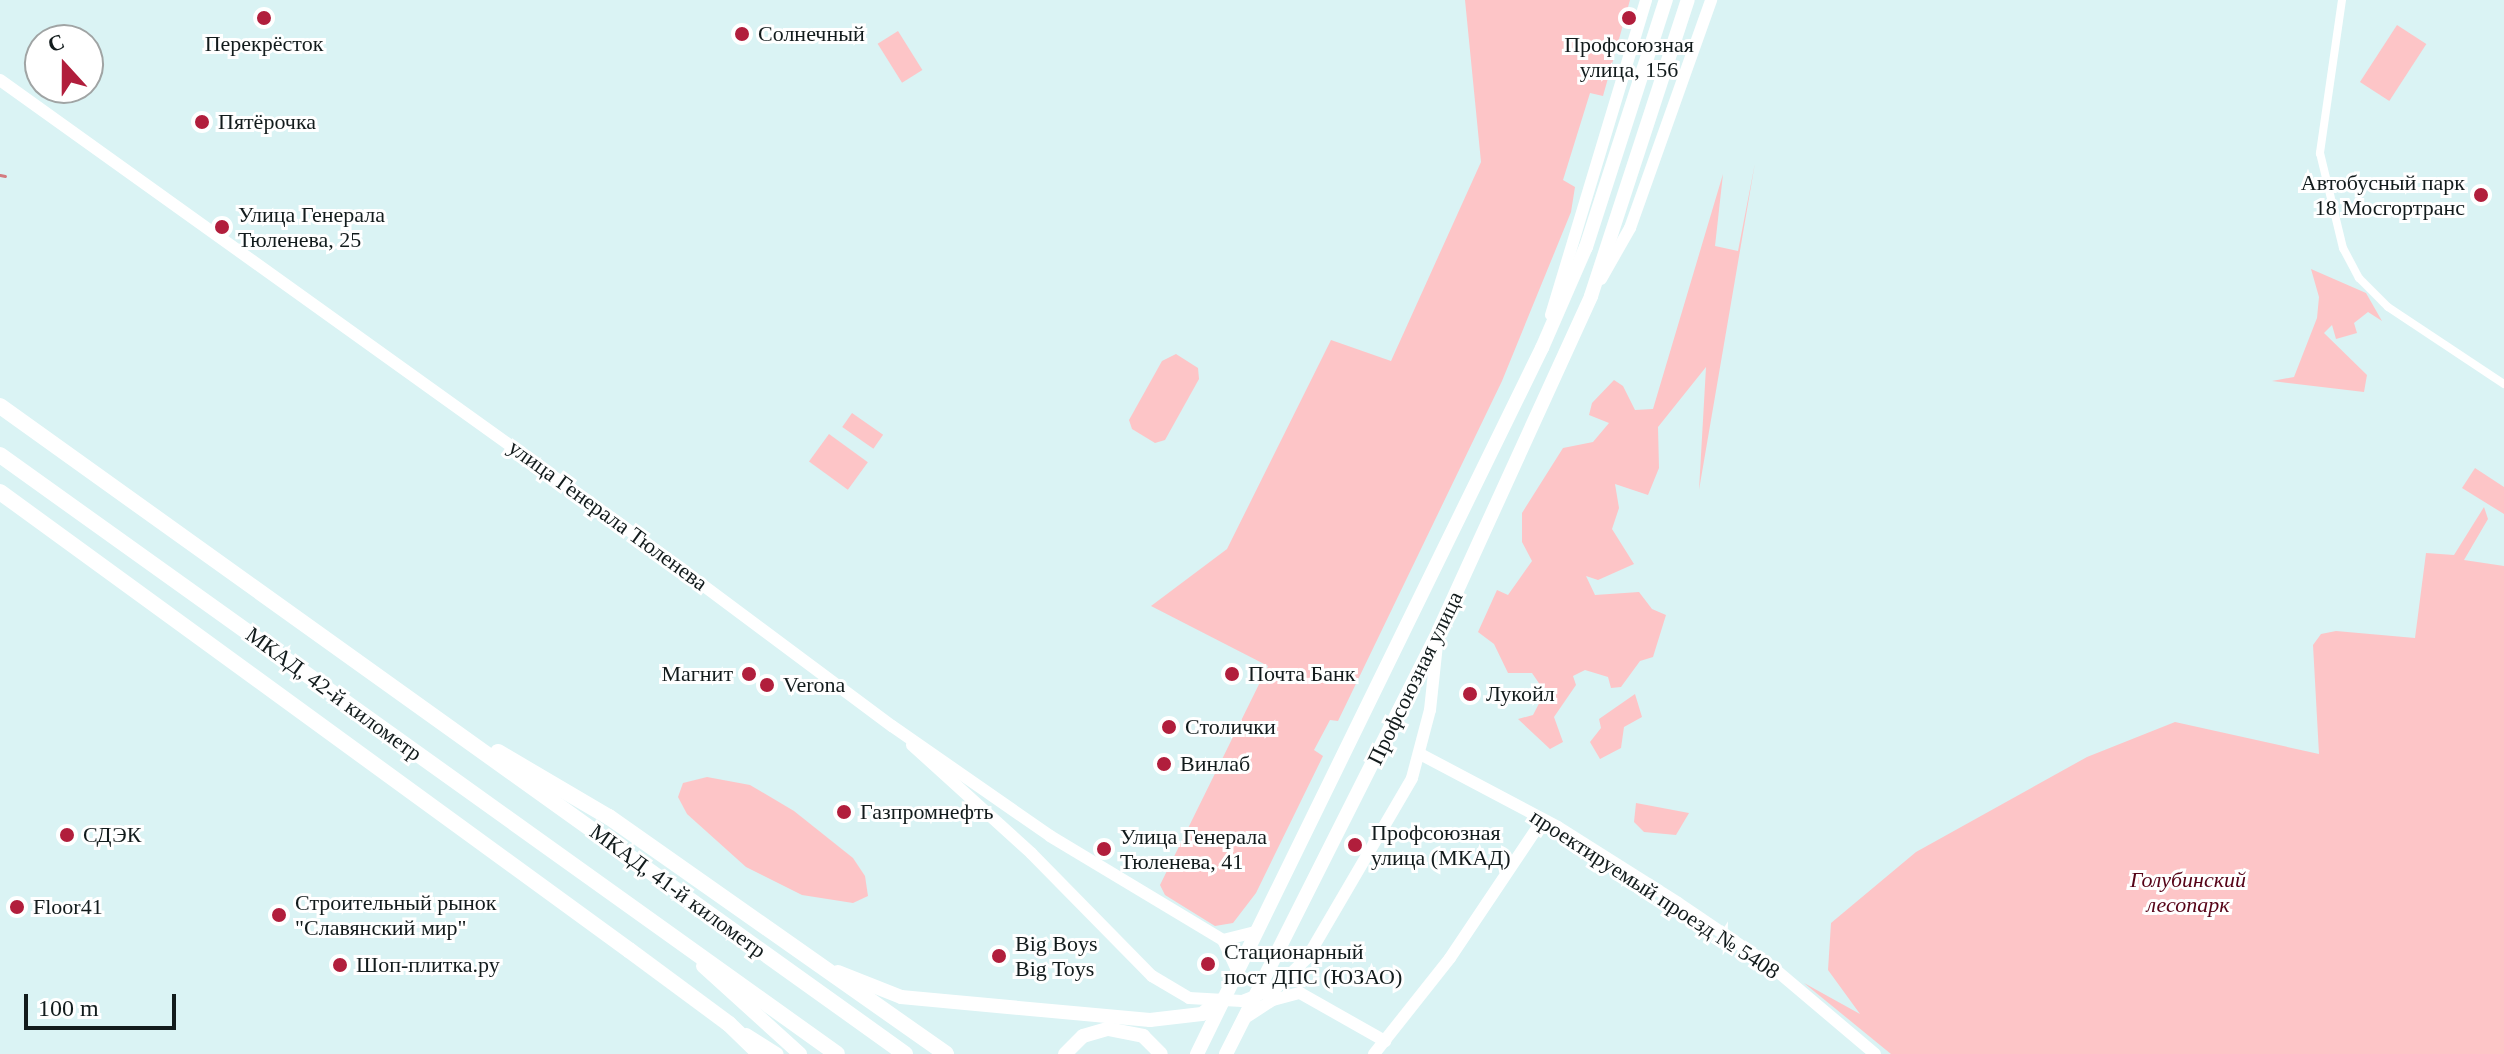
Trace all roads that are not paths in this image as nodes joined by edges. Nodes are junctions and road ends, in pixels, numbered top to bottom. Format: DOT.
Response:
graph roads {
  1 [pos="1646,0"];
  2 [pos="1666,0"];
  3 [pos="1688,0"];
  4 [pos="1711,0"];
  5 [pos="2342,0"];
  6 [pos="0,80"];
  7 [pos="1591,296"];
  8 [pos="1542,348"];
  9 [pos="2504,384"];
  10 [pos="0,406"];
  11 [pos="0,455"];
  12 [pos="0,492"];
  13 [pos="1439,630"];
  14 [pos="892,726"];
  15 [pos="450,728"];
  16 [pos="1422,755"];
  17 [pos="1543,819"];
  18 [pos="1256,932"];
  19 [pos="668,933"];
  20 [pos="1223,940"];
  21 [pos="804,955"];
  22 [pos="1237,970"];
  23 [pos="1230,985"];
  24 [pos="1245,1018"];
  25 [pos="729,1024"];
  26 [pos="1385,1041"];
  27 [pos="760,1054"];
  28 [pos="776,1054"];
  29 [pos="800,1054"];
  30 [pos="837,1054"];
  31 [pos="905,1054"];
  32 [pos="946,1054"];
  33 [pos="1065,1054"];
  34 [pos="1161,1054"];
  35 [pos="1197,1054"];
  36 [pos="1226,1054"];
  37 [pos="1374,1054"];
  38 [pos="1875,1054"];
  1 -- 8 [label="street, Профсоюзная улица"];
  2 -- 8 [label="main road, Профсоюзная улица"];
  3 -- 7 [label="main road, Профсоюзная улица"];
  4 -- 7 [label="street, Профсоюзная улица"];
  5 -- 9 [label="street"];
  6 -- 14 [label="street, улица Генерала Тюленева"];
  7 -- 13 [label="main road, Профсоюзная улица"];
  8 -- 18 [label="main road, Профсоюзная улица"];
  10 -- 15 [label="highway, МКАД, 42-й километр"];
  11 -- 19 [label="highway, МКАД, 42-й километр"];
  12 -- 25 [label="highway"];
  13 -- 16 [label="street"];
  13 -- 24 [label="main road, Профсоюзная улица"];
  14 -- 16 [label="street"];
  14 -- 20 [label="street, улица Генерала Тюленева"];
  15 -- 21 [label="highway"];
  15 -- 31 [label="highway, МКАД, 41-й километр"];
  16 -- 17 [label="street, проектируемый проезд № 5408"];
  17 -- 26 [label="street"];
  17 -- 38 [label="street, проектируемый проезд № 5408"];
  18 -- 20 [label="street"];
  18 -- 22 [label="main road, Профсоюзная улица"];
  19 -- 29 [label="main road"];
  19 -- 30 [label="highway, МКАД, 41-й километр"];
  20 -- 22 [label="street"];
  21 -- 23 [label="main road"];
  21 -- 32 [label="highway"];
  22 -- 23 [label="main road, Профсоюзная улица"];
  23 -- 35 [label="main road, Профсоюзная улица"];
  24 -- 26 [label="street"];
  24 -- 36 [label="main road, Профсоюзная улица"];
  25 -- 27 [label="highway"];
  25 -- 28 [label="main road"];
  26 -- 37 [label="street"];
  33 -- 34 [label="main road"];
}
